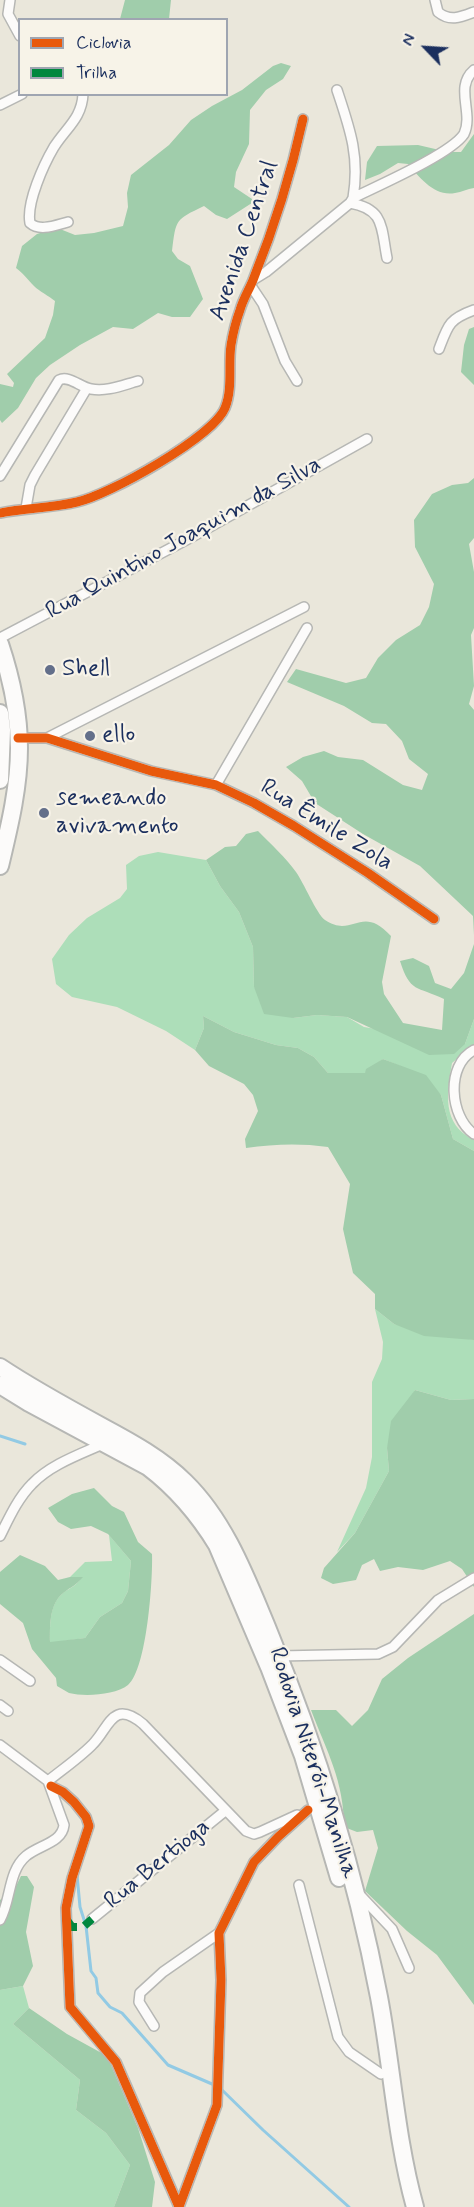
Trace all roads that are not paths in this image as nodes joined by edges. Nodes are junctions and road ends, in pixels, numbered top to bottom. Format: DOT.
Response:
graph roads {
  1 [pos="10,0"];
  2 [pos="435,0"];
  3 [pos="474,12"];
  4 [pos="15,24"];
  5 [pos="474,70"];
  6 [pos="337,90"];
  7 [pos="18,96"];
  8 [pos="83,96"];
  9 [pos="0,105"];
  10 [pos="303,119"];
  11 [pos="351,201"];
  12 [pos="68,222"];
  13 [pos="387,258"];
  14 [pos="252,283"];
  15 [pos="474,310"];
  16 [pos="439,350"];
  17 [pos="138,381"];
  18 [pos="297,381"];
  19 [pos="87,388"];
  20 [pos="367,439"];
  21 [pos="0,476"];
  22 [pos="26,508"];
  23 [pos="0,513"];
  24 [pos="304,607"];
  25 [pos="307,628"];
  26 [pos="0,638"];
  27 [pos="0,644"];
  28 [pos="0,713"];
  29 [pos="18,738"];
  30 [pos="47,738"];
  31 [pos="0,774"];
  32 [pos="216,785"];
  33 [pos="0,866"];
  34 [pos="434,919"];
  35 [pos="474,1050"];
  36 [pos="474,1134"];
  37 [pos="0,1367"];
  38 [pos="0,1385"];
  39 [pos="105,1443"];
  40 [pos="1,1530"];
  41 [pos="474,1578"];
  42 [pos="279,1656"];
  43 [pos="0,1660"];
  44 [pos="30,1681"];
  45 [pos="0,1745"];
  46 [pos="49,1784"];
  47 [pos="313,1808"];
  48 [pos="225,1811"];
  49 [pos="299,1885"];
  50 [pos="354,1888"];
  51 [pos="92,1919"];
  52 [pos="0,1920"];
  53 [pos="219,1933"];
  54 [pos="409,1968"];
  55 [pos="154,2026"];
  56 [pos="381,2074"];
  57 [pos="179,2207"];
  58 [pos="404,2207"];
  59 [pos="415,2207"];
  1 -- 4 [label="street"];
  2 -- 3 [label="street"];
  5 -- 11 [label="street"];
  6 -- 11 [label="street"];
  7 -- 9 [label="street"];
  8 -- 12 [label="street"];
  10 -- 14 [label="street, Avenida Central"];
  11 -- 13 [label="street"];
  11 -- 14 [label="street"];
  14 -- 18 [label="street"];
  14 -- 22 [label="street, Avenida Central"];
  15 -- 16 [label="street"];
  17 -- 19 [label="street"];
  19 -- 21 [label="street"];
  19 -- 22 [label="street"];
  20 -- 26 [label="street, Rua Quintino Joaquim da Silva"];
  22 -- 23 [label="street, Avenida Central"];
  24 -- 30 [label="street"];
  25 -- 32 [label="street"];
  27 -- 29 [label="highway"];
  28 -- 31 [label="highway"];
  29 -- 30 [label="street, Rua Êmile Zola"];
  29 -- 33 [label="highway"];
  30 -- 32 [label="street, Rua Êmile Zola"];
  32 -- 34 [label="street, Rua Êmile Zola"];
  35 -- 36 [label="street"];
  37 -- 42 [label="highway, Rodovia Niterói-Manilha"];
  38 -- 39 [label="highway, Rodovia Niterói-Manilha"];
  39 -- 40 [label="street"];
  39 -- 47 [label="highway, Rodovia Niterói-Manilha"];
  41 -- 42 [label="street"];
  42 -- 50 [label="highway, Rodovia Niterói-Manilha"];
  43 -- 44 [label="street"];
  45 -- 46 [label="street"];
  46 -- 48 [label="street"];
  46 -- 52 [label="street"];
  46 -- 57 [label="street, Rua Bertioga"];
  47 -- 48 [label="street"];
  47 -- 53 [label="street"];
  47 -- 56 [label="highway, Rodovia Niterói-Manilha"];
  48 -- 51 [label="street, Rua Bertioga"];
  49 -- 56 [label="street"];
  50 -- 54 [label="street"];
  50 -- 59 [label="highway, Rodovia Niterói-Manilha"];
  53 -- 55 [label="street"];
  53 -- 57 [label="street"];
  56 -- 58 [label="highway, Rodovia Niterói-Manilha"];
}
